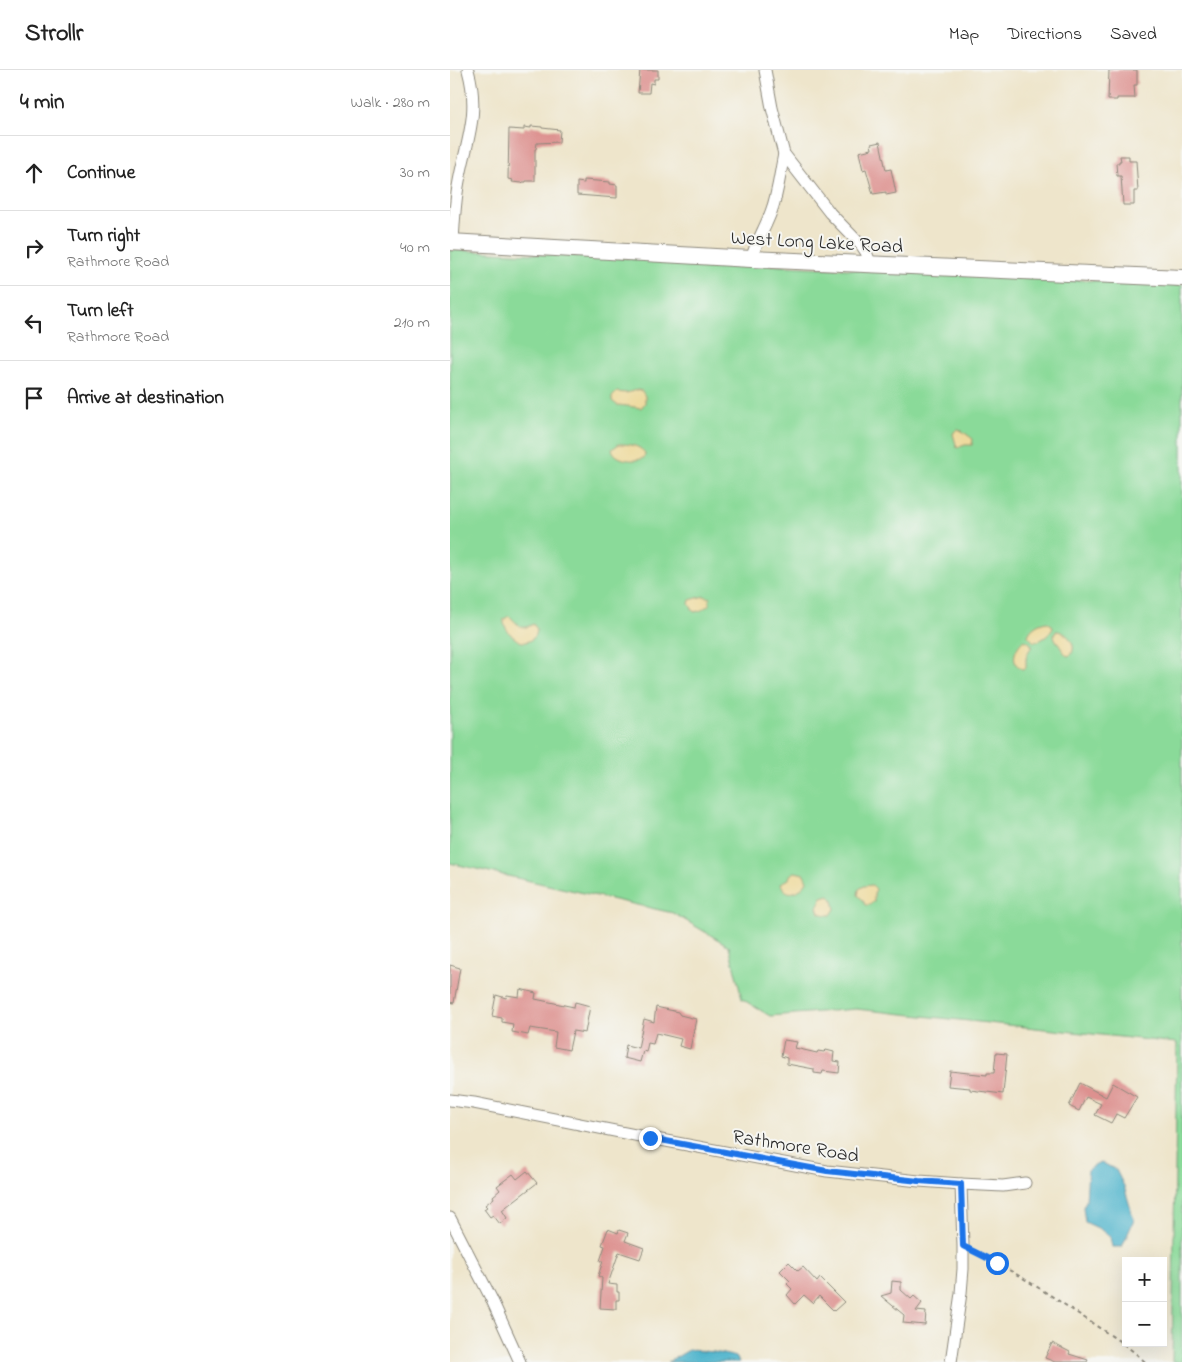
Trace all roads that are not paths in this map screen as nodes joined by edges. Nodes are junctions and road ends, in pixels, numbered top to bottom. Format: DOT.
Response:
graph roads {
  1 [pos="468,70"];
  2 [pos="765,70"];
  3 [pos="784,154"];
  4 [pos="452,242"];
  5 [pos="751,259"];
  6 [pos="871,265"];
  7 [pos="1180,275"];
  8 [pos="450,1100"];
  9 [pos="1025,1183"];
  10 [pos="961,1184"];
  11 [pos="450,1218"];
  12 [pos="520,1362"];
  13 [pos="951,1362"];
  1 -- 4 [label="street"];
  2 -- 3 [label="street"];
  3 -- 5 [label="street"];
  3 -- 6 [label="street"];
  4 -- 5 [label="main road, West Long Lake Road"];
  5 -- 6 [label="main road, West Long Lake Road"];
  6 -- 7 [label="main road, West Long Lake Road"];
  8 -- 10 [label="street, Rathmore Road"];
  9 -- 10 [label="street, Rathmore Road"];
  10 -- 13 [label="street"];
  11 -- 12 [label="street"];
}
